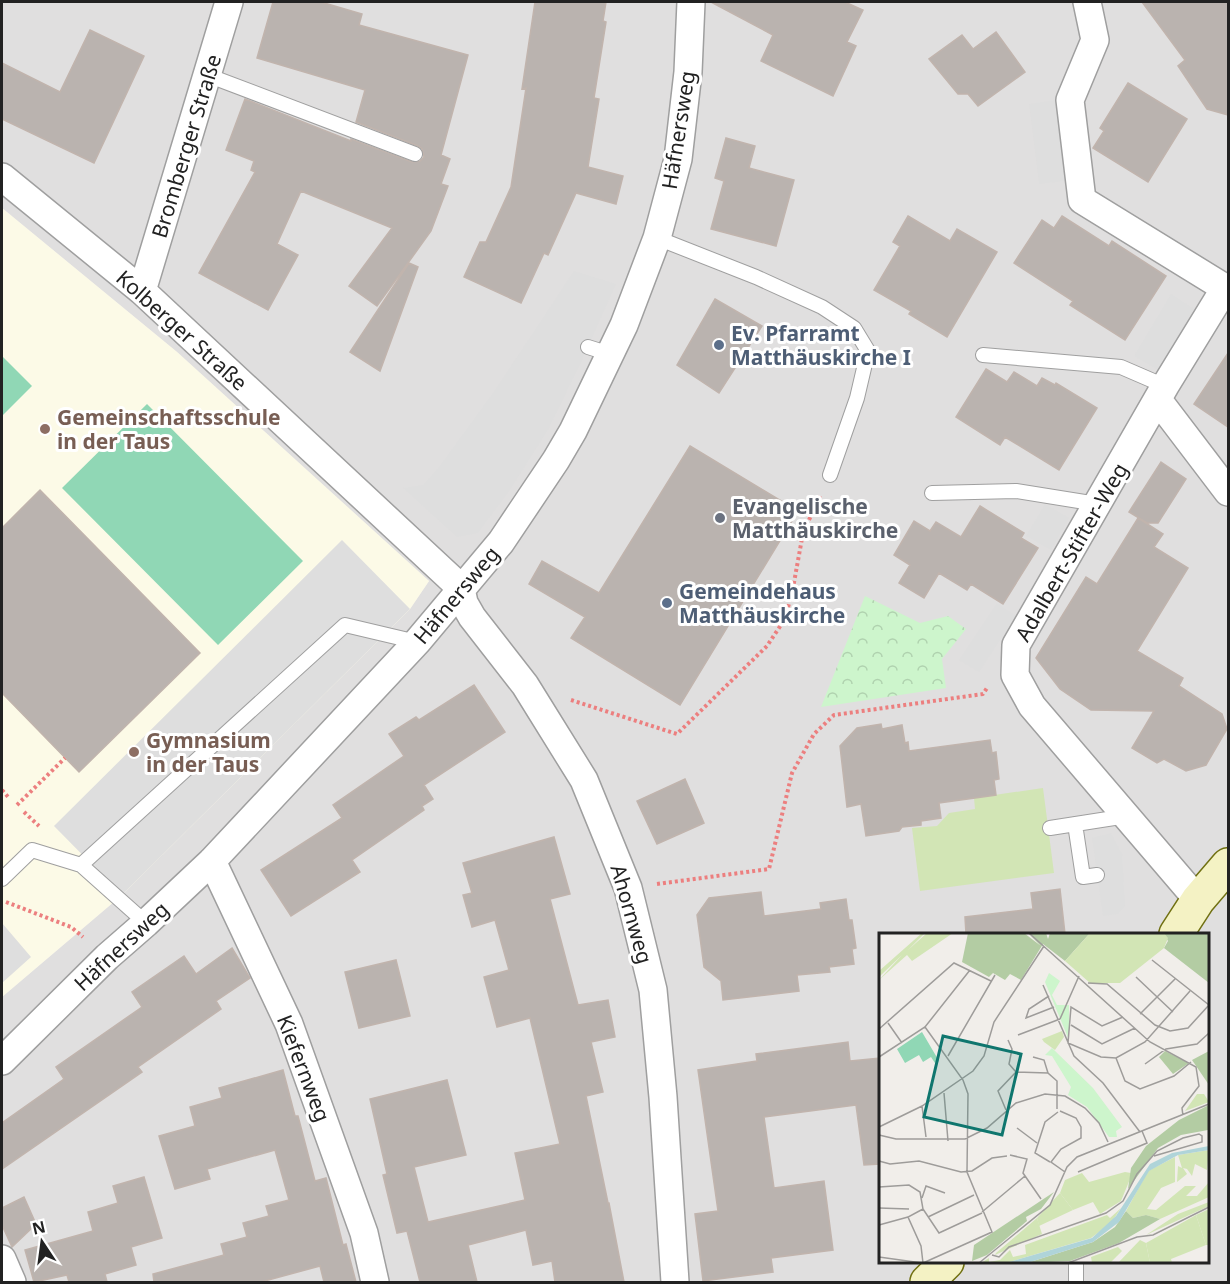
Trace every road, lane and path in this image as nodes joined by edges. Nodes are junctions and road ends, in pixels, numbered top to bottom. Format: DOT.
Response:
graph roads {
  1 [pos="230,2"];
  2 [pos="691,2"];
  3 [pos="1087,2"];
  4 [pos="207,75"];
  5 [pos="415,154"];
  6 [pos="2,177"];
  7 [pos="657,238"];
  8 [pos="1227,287"];
  9 [pos="142,291"];
  10 [pos="983,355"];
  11 [pos="1161,393"];
  12 [pos="830,475"];
  13 [pos="1228,492"];
  14 [pos="932,493"];
  15 [pos="1097,504"];
  16 [pos="461,588"];
  17 [pos="1009,641"];
  18 [pos="417,642"];
  19 [pos="525,685"];
  20 [pos="65,758"];
  21 [pos="2,790"];
  22 [pos="9,798"];
  23 [pos="17,805"];
  24 [pos="1127,816"];
  25 [pos="1075,824"];
  26 [pos="1050,828"];
  27 [pos="212,861"];
  28 [pos="81,865"];
  29 [pos="1228,865"];
  30 [pos="1097,875"];
  31 [pos="2,879"];
  32 [pos="628,888"];
  33 [pos="1198,900"];
  34 [pos="2,901"];
  35 [pos="146,923"];
  36 [pos="1177,933"];
  37 [pos="107,957"];
  38 [pos="2,1061"];
  39 [pos="2,1259"];
  40 [pos="946,1263"];
  41 [pos="1076,1263"];
  42 [pos="12,1282"];
  43 [pos="375,1282"];
  44 [pos="675,1282"];
  45 [pos="927,1282"];
  46 [pos="1076,1282"];
  1 -- 4 [label="street, Bromberger Straße"];
  2 -- 7 [label="street, Häfnersweg"];
  3 -- 8 [label="street, Adalbert-Stifter-Weg"];
  4 -- 5 [label="lane"];
  4 -- 9 [label="street, Bromberger Straße"];
  6 -- 9 [label="street, Kolberger Straße"];
  7 -- 12 [label="lane"];
  7 -- 16 [label="street, Häfnersweg"];
  8 -- 11 [label="street, Adalbert-Stifter-Weg"];
  9 -- 16 [label="street, Kolberger Straße"];
  10 -- 11 [label="lane"];
  11 -- 13 [label="street"];
  11 -- 15 [label="street, Adalbert-Stifter-Weg"];
  12 -- 19 [label="path"];
  14 -- 15 [label="lane"];
  15 -- 17 [label="street, Adalbert-Stifter-Weg"];
  16 -- 18 [label="street, Häfnersweg"];
  16 -- 19 [label="street, Ahornweg"];
  17 -- 24 [label="street, Adalbert-Stifter-Weg"];
  17 -- 32 [label="path"];
  18 -- 27 [label="street, Häfnersweg"];
  18 -- 28 [label="lane"];
  19 -- 32 [label="street, Ahornweg"];
  20 -- 23 [label="path"];
  21 -- 22 [label="path"];
  24 -- 25 [label="lane"];
  24 -- 33 [label="street, Adalbert-Stifter-Weg"];
  25 -- 26 [label="lane"];
  25 -- 30 [label="lane"];
  27 -- 35 [label="street, Häfnersweg"];
  27 -- 43 [label="street, Kiefernweg"];
  28 -- 31 [label="lane"];
  28 -- 35 [label="lane"];
  29 -- 33 [label="street"];
  32 -- 44 [label="street, Ahornweg"];
  33 -- 36 [label="street"];
  34 -- 37 [label="path"];
  35 -- 37 [label="street, Häfnersweg"];
  37 -- 38 [label="street, Häfnersweg"];
  39 -- 42 [label="street"];
  40 -- 45 [label="street"];
  41 -- 46 [label="lane"];
}
